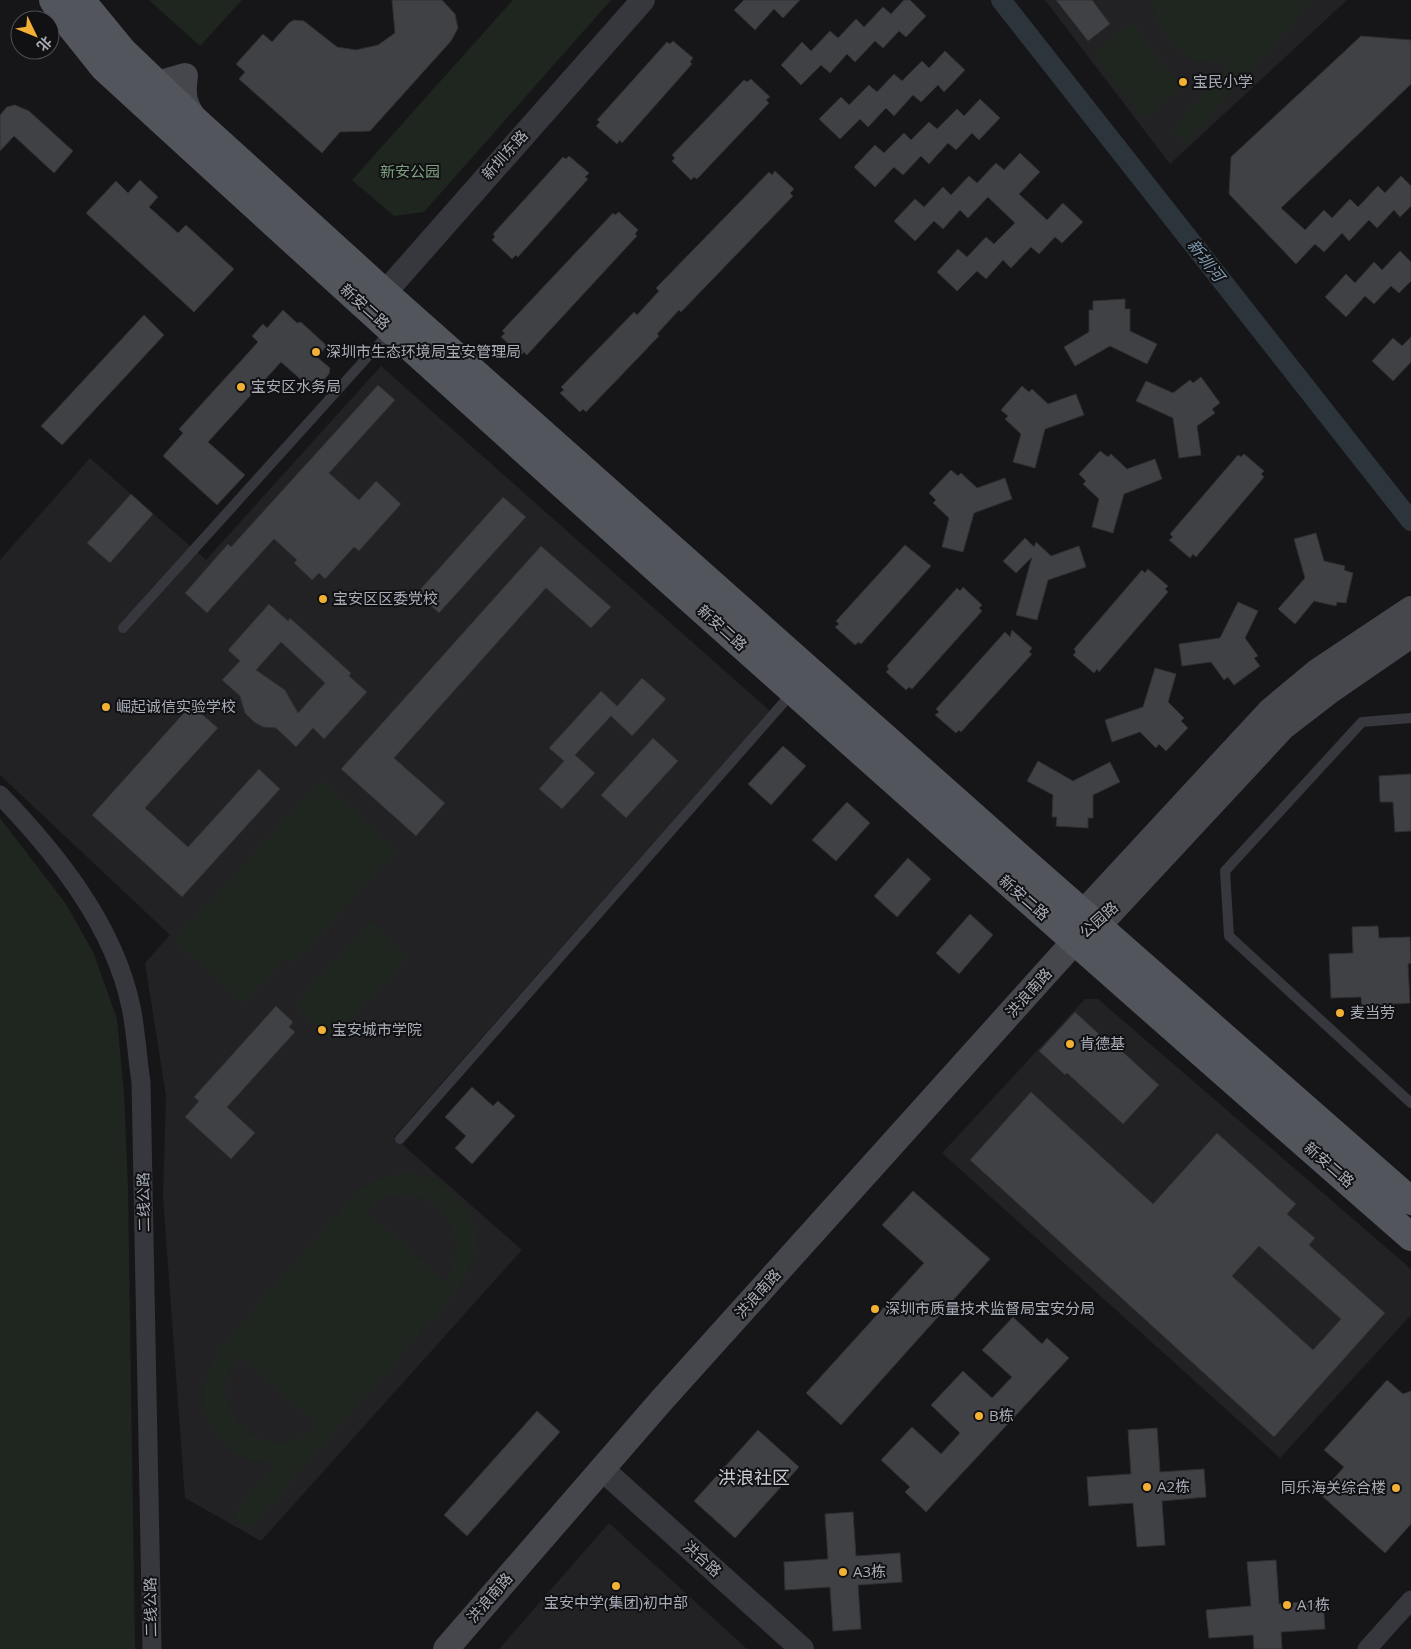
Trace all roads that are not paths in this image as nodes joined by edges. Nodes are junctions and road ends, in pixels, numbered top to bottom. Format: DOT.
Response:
graph roads {
  1 [pos="53,0"];
  2 [pos="81,0"];
  3 [pos="643,0"];
  4 [pos="104,68"];
  5 [pos="157,84"];
  6 [pos="195,120"];
  7 [pos="376,301"];
  8 [pos="391,331"];
  9 [pos="1411,609"];
  10 [pos="123,628"];
  11 [pos="1411,635"];
  12 [pos="793,692"];
  13 [pos="1411,718"];
  14 [pos="0,795"];
  15 [pos="1090,919"];
  16 [pos="1074,942"];
  17 [pos="1411,1103"];
  18 [pos="400,1139"];
  19 [pos="1411,1201"];
  20 [pos="1411,1237"];
  21 [pos="602,1469"];
  22 [pos="1411,1600"];
  23 [pos="152,1649"];
  24 [pos="446,1649"];
  25 [pos="802,1649"];
  26 [pos="1367,1649"];
  1 -- 4 [label="main road, 新安二路"];
  2 -- 5 [label="main road, 新安二路"];
  3 -- 7 [label="street, 新圳东路"];
  4 -- 5 [label="main road"];
  4 -- 7 [label="main road, 新安二路"];
  5 -- 6 [label="main road, 新安二路"];
  5 -- 6 [label="main road"];
  6 -- 7 [label="main road, 新安二路"];
  7 -- 8 [label="main road, 新安二路"];
  7 -- 15 [label="main road, 新安二路"];
  8 -- 10 [label="lane"];
  8 -- 12 [label="main road, 新安二路"];
  9 -- 15 [label="main road, 公园路"];
  11 -- 15 [label="main road, 公园路"];
  12 -- 16 [label="main road, 新安二路"];
  12 -- 18 [label="lane"];
  13 -- 17 [label="lane"];
  14 -- 23 [label="street, 二线公路"];
  15 -- 16 [label="main road, 公园路"];
  15 -- 19 [label="main road, 新安二路"];
  16 -- 20 [label="main road, 新安二路"];
  16 -- 21 [label="main road, 洪浪南路"];
  21 -- 24 [label="main road, 洪浪南路"];
  21 -- 25 [label="street, 洪合路"];
  22 -- 26 [label="street"];
}
